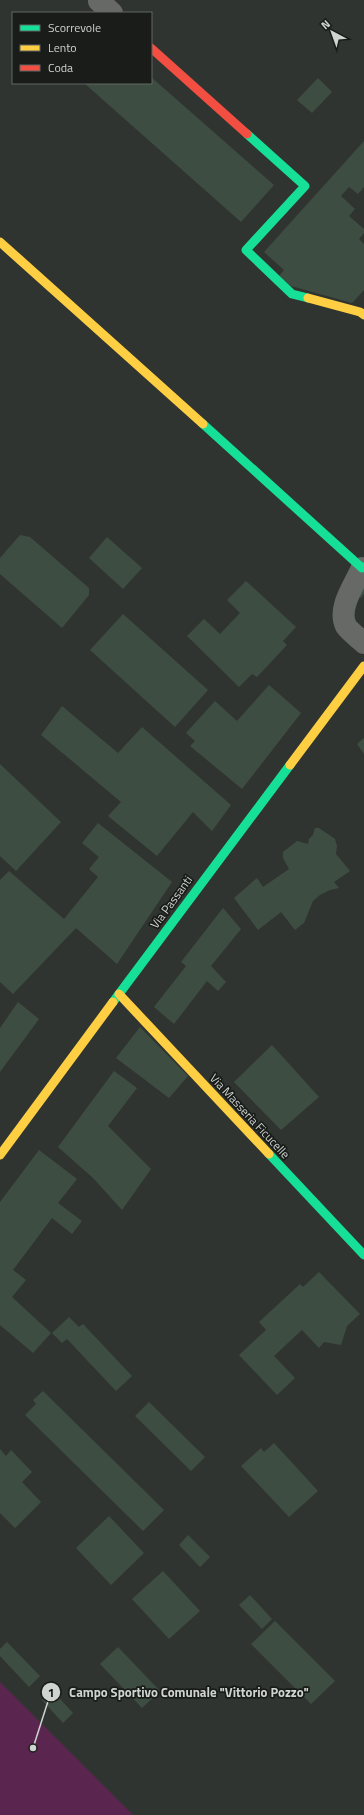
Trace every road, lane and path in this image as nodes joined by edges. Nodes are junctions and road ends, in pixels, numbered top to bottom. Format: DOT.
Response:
graph roads {
  1 [pos="152,49"];
  2 [pos="0,242"];
  3 [pos="364,315"];
  4 [pos="363,567"];
  5 [pos="364,643"];
  6 [pos="364,666"];
  7 [pos="119,994"];
  8 [pos="0,1155"];
  9 [pos="364,1255"];
  1 -- 3 [label="street"];
  2 -- 4 [label="street"];
  4 -- 5 [label="street"];
  6 -- 7 [label="street, Via Passanti"];
  7 -- 8 [label="street, Via Passanti"];
  7 -- 9 [label="street, Via Masseria Ficucelle"];
}
